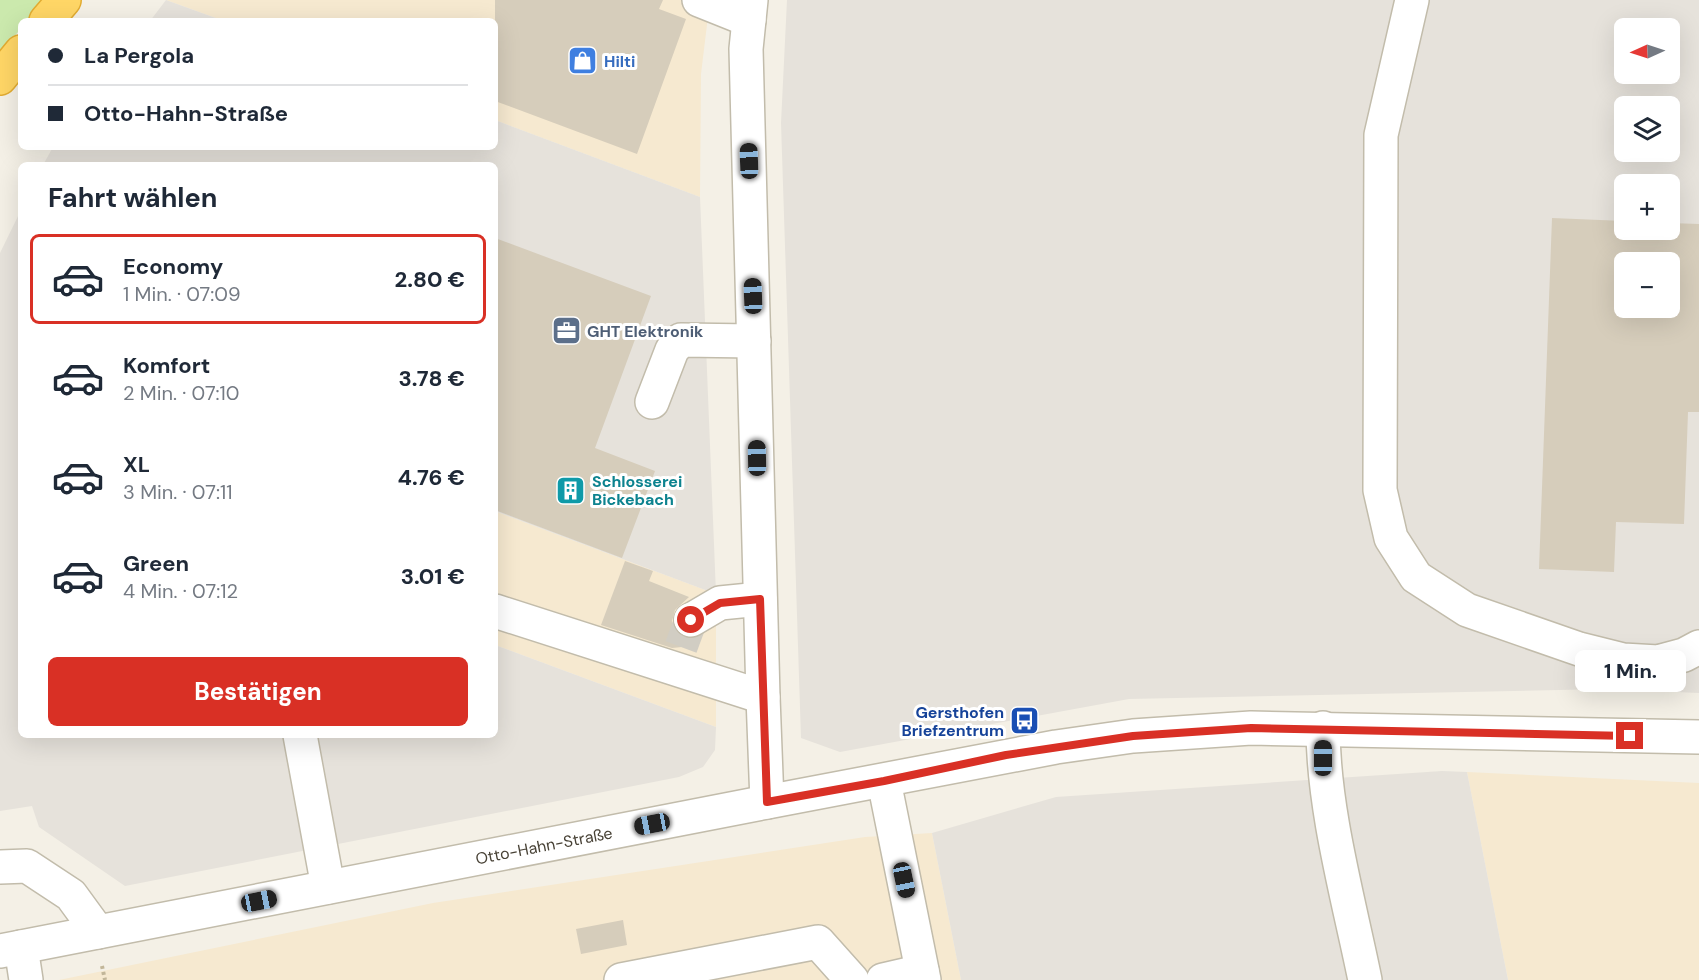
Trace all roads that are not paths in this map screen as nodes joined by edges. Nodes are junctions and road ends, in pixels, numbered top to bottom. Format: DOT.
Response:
graph roads {
  1 [pos="64,0"];
  2 [pos="699,0"];
  3 [pos="1412,0"];
  4 [pos="750,10"];
  5 [pos="49,18"];
  6 [pos="18,56"];
  7 [pos="0,78"];
  8 [pos="754,341"];
  9 [pos="652,402"];
  10 [pos="760,599"];
  11 [pos="498,612"];
  12 [pos="685,646"];
  13 [pos="1699,647"];
  14 [pos="763,697"];
  15 [pos="1323,728"];
  16 [pos="1699,737"];
  17 [pos="301,738"];
  18 [pos="884,781"];
  19 [pos="767,802"];
  20 [pos="0,867"];
  21 [pos="328,887"];
  22 [pos="98,932"];
  23 [pos="10,949"];
  24 [pos="923,975"];
  25 [pos="26,980"];
  26 [pos="621,980"];
  27 [pos="852,980"];
  28 [pos="883,980"];
  29 [pos="1365,980"];
  1 -- 5 [label="highway"];
  2 -- 4 [label="street"];
  3 -- 13 [label="street"];
  4 -- 8 [label="street"];
  6 -- 7 [label="highway"];
  8 -- 9 [label="street"];
  8 -- 10 [label="street"];
  10 -- 12 [label="street"];
  10 -- 14 [label="street"];
  11 -- 12 [label="street"];
  12 -- 14 [label="street"];
  14 -- 19 [label="street"];
  15 -- 16 [label="street, Otto-Hahn-Straße"];
  15 -- 18 [label="street, Otto-Hahn-Straße"];
  15 -- 29 [label="street"];
  17 -- 21 [label="street"];
  18 -- 19 [label="street, Otto-Hahn-Straße"];
  18 -- 24 [label="street"];
  19 -- 21 [label="street, Otto-Hahn-Straße"];
  20 -- 22 [label="street"];
  21 -- 22 [label="street, Otto-Hahn-Straße"];
  22 -- 23 [label="street, Otto-Hahn-Straße"];
  23 -- 25 [label="street"];
  24 -- 28 [label="street"];
  26 -- 27 [label="street"];
}
